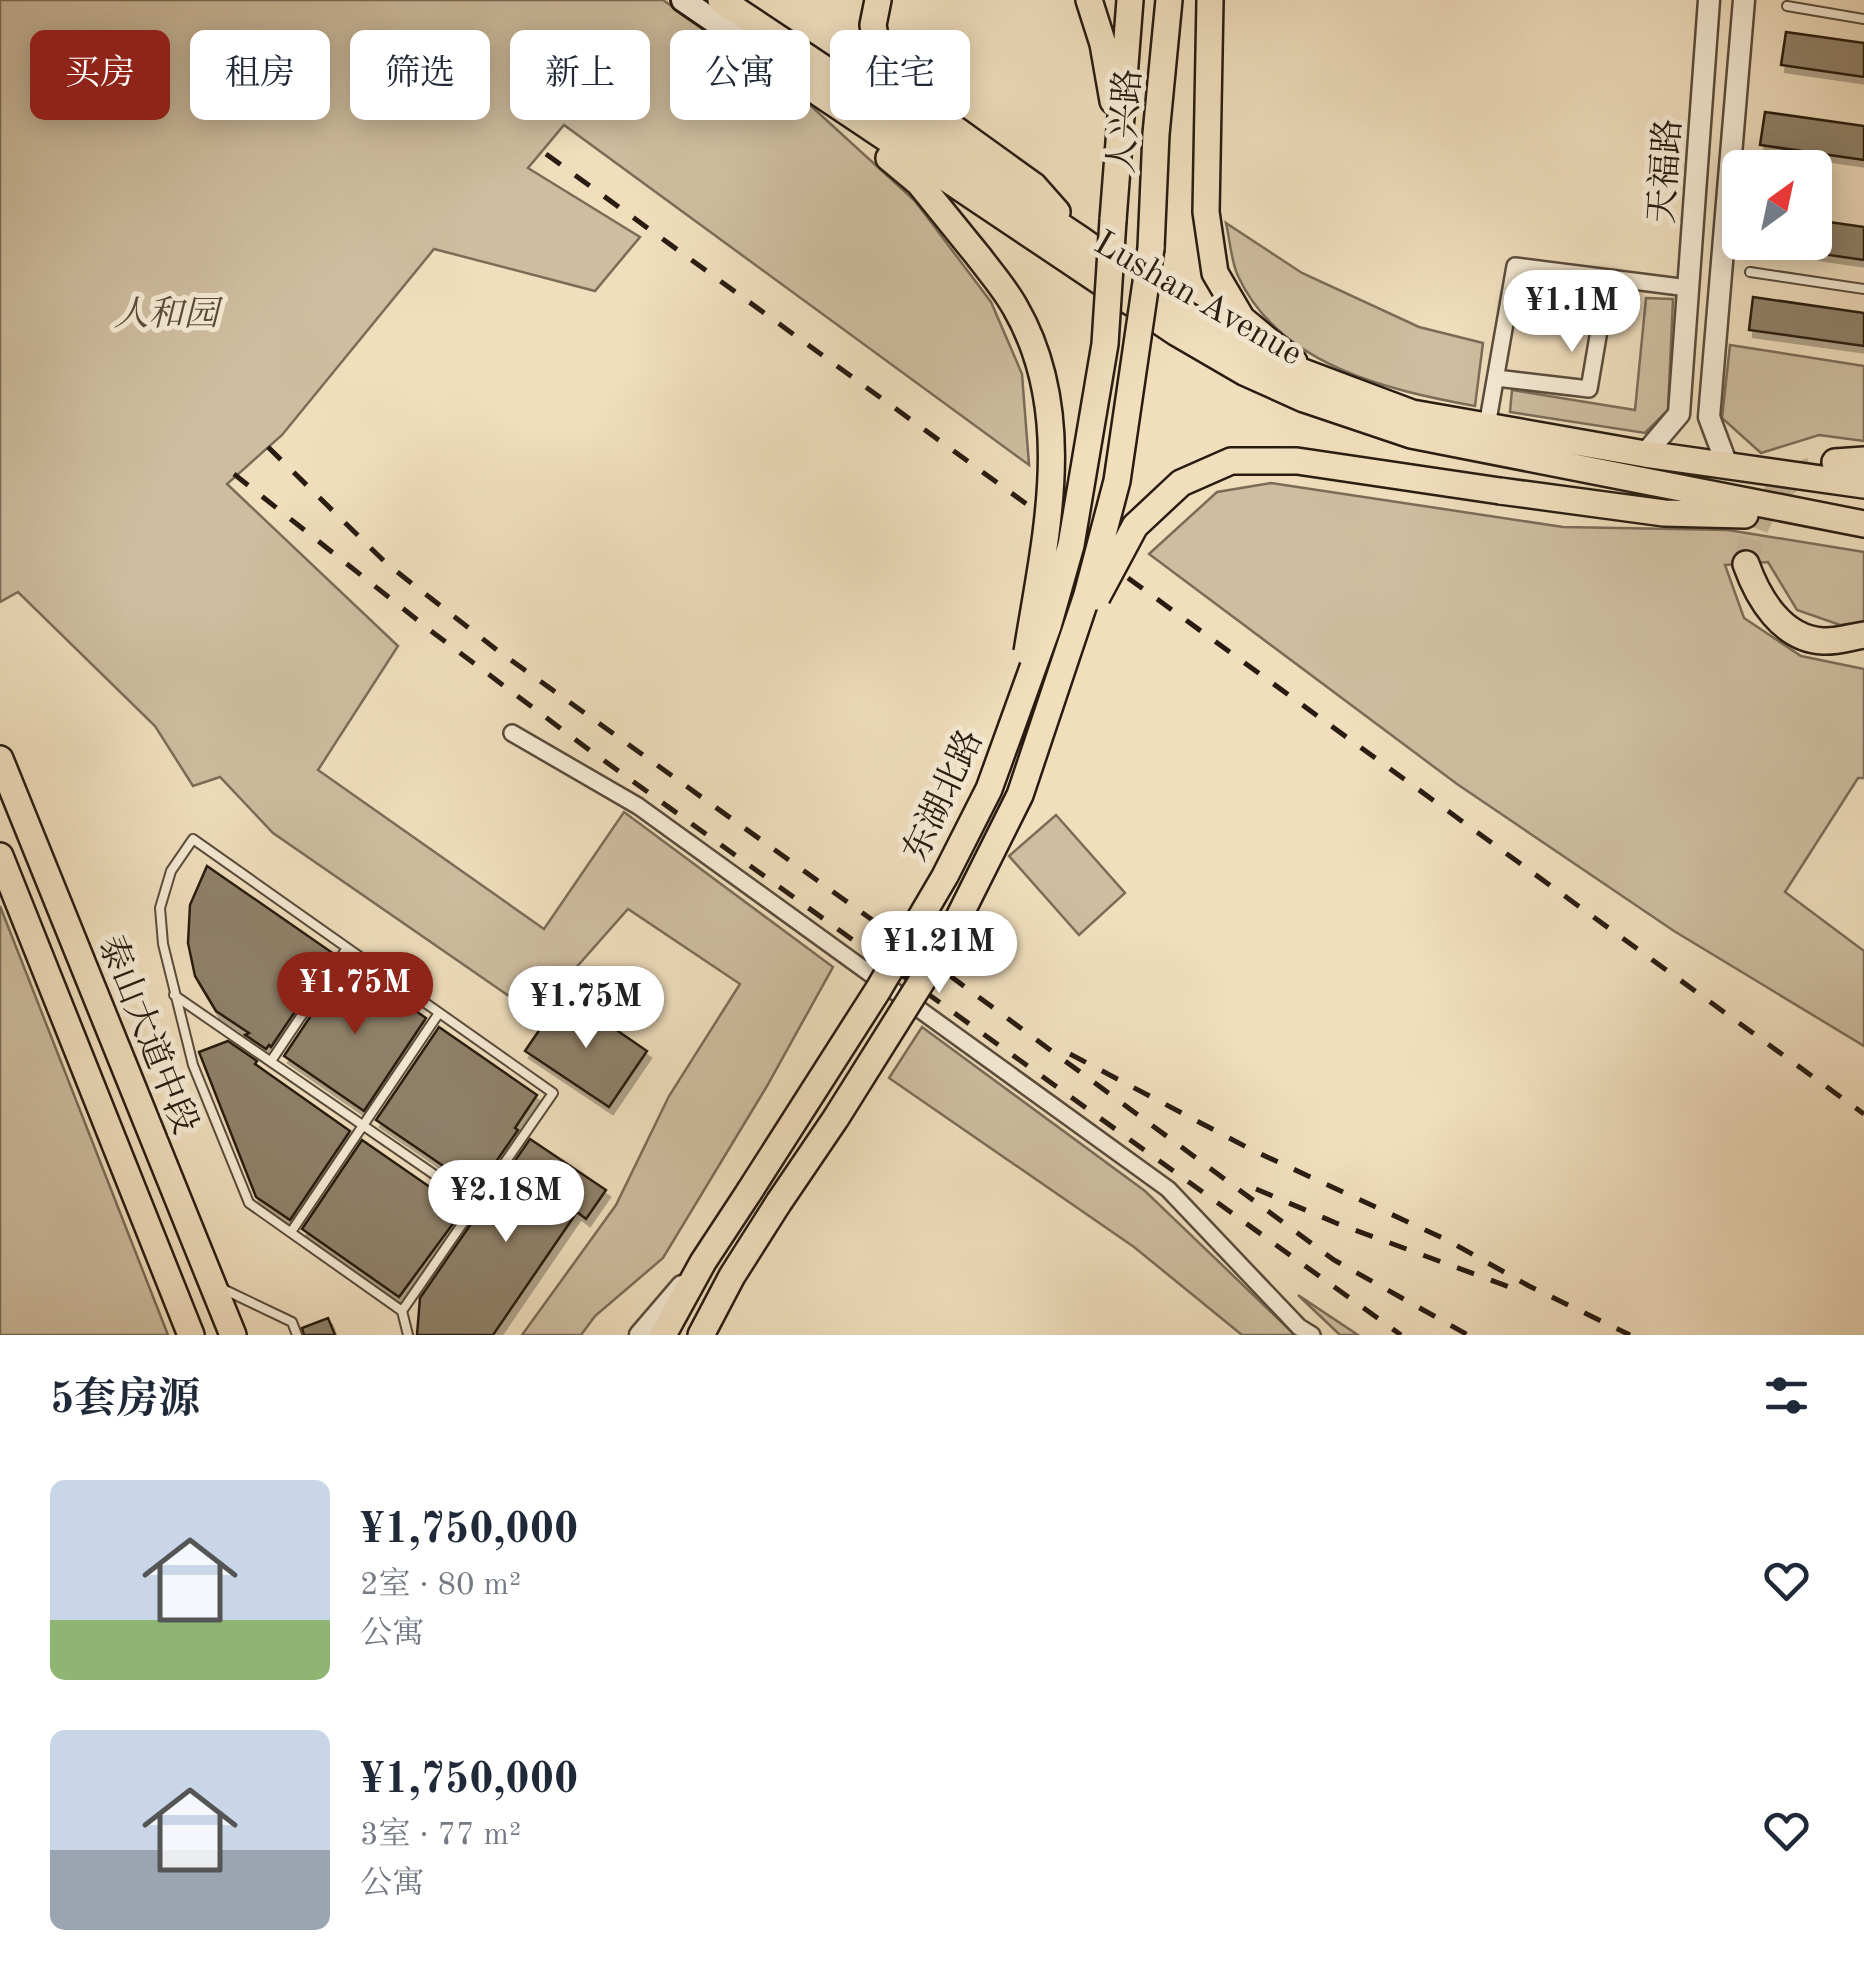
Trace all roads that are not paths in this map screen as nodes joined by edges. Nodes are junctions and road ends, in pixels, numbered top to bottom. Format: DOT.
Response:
graph roads {
  1 [pos="683,0"];
  2 [pos="721,0"];
  3 [pos="878,0"];
  4 [pos="1089,0"];
  5 [pos="1130,0"];
  6 [pos="1169,0"];
  7 [pos="1210,0"];
  8 [pos="1709,0"];
  9 [pos="1744,0"];
  10 [pos="1787,6"];
  11 [pos="1864,19"];
  12 [pos="727,30"];
  13 [pos="810,87"];
  14 [pos="810,88"];
  15 [pos="1119,135"];
  16 [pos="1114,220"];
  17 [pos="1080,239"];
  18 [pos="1152,248"];
  19 [pos="1750,272"];
  20 [pos="1608,278"];
  21 [pos="1688,288"];
  22 [pos="1864,289"];
  23 [pos="1313,378"];
  24 [pos="1496,378"];
  25 [pos="1487,426"];
  26 [pos="1645,454"];
  27 [pos="1864,460"];
  28 [pos="1834,462"];
  29 [pos="1727,465"];
  30 [pos="1864,484"];
  31 [pos="1814,517"];
  32 [pos="1864,524"];
  33 [pos="1746,564"];
  34 [pos="1864,635"];
  35 [pos="1821,641"];
  36 [pos="1072,646"];
  37 [pos="1864,648"];
  38 [pos="1018,710"];
  39 [pos="512,733"];
  40 [pos="0,759"];
  41 [pos="0,856"];
  42 [pos="347,948"];
  43 [pos="174,995"];
  44 [pos="439,1013"];
  45 [pos="271,1061"];
  46 [pos="364,1125"];
  47 [pos="477,1204"];
  48 [pos="291,1232"];
  49 [pos="704,1262"];
  50 [pos="732,1276"];
  51 [pos="212,1284"];
  52 [pos="402,1311"];
  53 [pos="191,1335"];
  54 [pos="234,1335"];
  55 [pos="297,1335"];
  56 [pos="408,1335"];
  57 [pos="640,1335"];
  58 [pos="664,1335"];
  59 [pos="701,1335"];
  60 [pos="715,1335"];
  61 [pos="1312,1335"];
  1 -- 12 [label="main road, Lushan Avenue"];
  2 -- 17 [label="main road, Lushan Avenue"];
  3 -- 17 [label="main road"];
  4 -- 15 [label="main road"];
  5 -- 15 [label="main road, 人兴路"];
  6 -- 18 [label="main road, 人兴路"];
  7 -- 23 [label="main road"];
  8 -- 21 [label="street, 天福路"];
  9 -- 29 [label="street, 天福路"];
  10 -- 11 [label="lane"];
  13 -- 31 [label="main road, Lushan Avenue"];
  14 -- 38 [label="main road, bridge"];
  15 -- 16 [label="main road, 人兴路"];
  16 -- 38 [label="main road, 东湖北路, bridge"];
  17 -- 23 [label="main road, Lushan Avenue"];
  18 -- 36 [label="main road, 东湖北路, bridge"];
  19 -- 22 [label="lane"];
  20 -- 21 [label="street"];
  20 -- 24 [label="street"];
  20 -- 24 [label="street"];
  21 -- 26 [label="street, 天福路"];
  23 -- 25 [label="main road, Lushan Avenue"];
  24 -- 25 [label="street"];
  25 -- 26 [label="main road, Lushan Avenue"];
  26 -- 29 [label="main road, Lushan Avenue"];
  27 -- 28 [label="main road"];
  29 -- 30 [label="main road, Lushan Avenue"];
  31 -- 32 [label="main road, Lushan Avenue"];
  31 -- 36 [label="main road, bridge"];
  33 -- 35 [label="main road"];
  34 -- 35 [label="main road"];
  35 -- 37 [label="street"];
  36 -- 50 [label="main road, 东湖北路, bridge"];
  38 -- 49 [label="main road, 东湖北路, bridge"];
  39 -- 61 [label="street"];
  40 -- 51 [label="main road, 泰山大道中段"];
  41 -- 53 [label="main road, 泰山大道中段"];
  42 -- 43 [label="lane"];
  42 -- 44 [label="lane"];
  42 -- 45 [label="lane"];
  43 -- 45 [label="lane"];
  43 -- 48 [label="lane"];
  44 -- 46 [label="lane"];
  44 -- 47 [label="lane"];
  45 -- 46 [label="lane"];
  46 -- 47 [label="lane"];
  46 -- 48 [label="lane"];
  47 -- 52 [label="lane"];
  48 -- 52 [label="lane"];
  49 -- 57 [label="street"];
  49 -- 58 [label="main road, 东湖北路"];
  50 -- 59 [label="main road, 东湖北路"];
  50 -- 60 [label="street"];
  51 -- 54 [label="main road, 泰山大道中段"];
  51 -- 55 [label="lane"];
  52 -- 56 [label="lane"];
}
